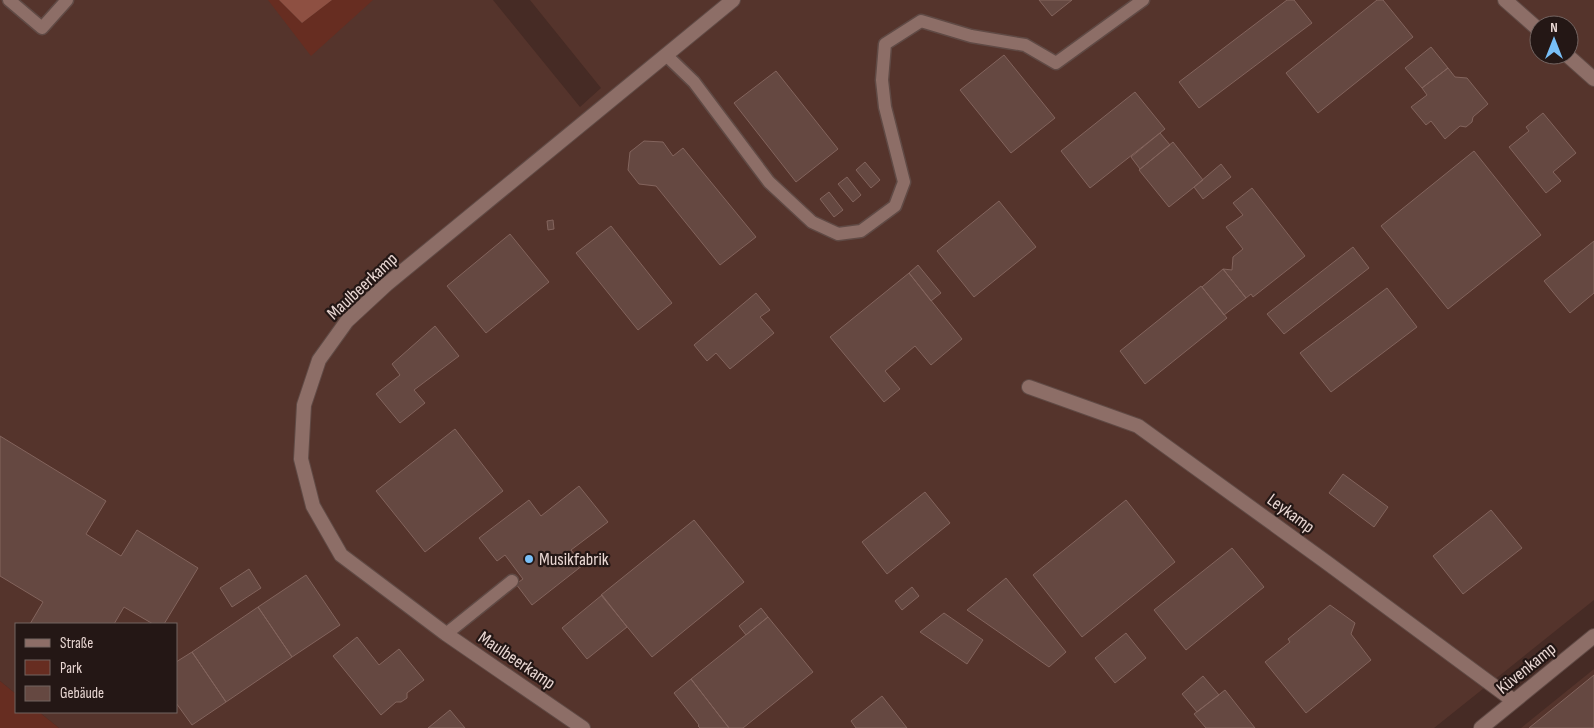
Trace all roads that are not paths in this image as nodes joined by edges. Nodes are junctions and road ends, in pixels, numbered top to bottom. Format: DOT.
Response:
graph roads {
  1 [pos="9,0"];
  2 [pos="68,0"];
  3 [pos="733,0"];
  4 [pos="1144,0"];
  5 [pos="1505,0"];
  6 [pos="1529,21"];
  7 [pos="666,55"];
  8 [pos="1578,65"];
  9 [pos="1594,79"];
  10 [pos="1029,387"];
  11 [pos="512,581"];
  12 [pos="446,634"];
  13 [pos="1594,636"];
  14 [pos="1514,701"];
  15 [pos="583,728"];
  16 [pos="1481,728"];
  1 -- 2 [label="lane"];
  3 -- 7 [label="street, Maulbeerkamp"];
  4 -- 7 [label="lane"];
  5 -- 6 [label="street"];
  7 -- 12 [label="street, Maulbeerkamp"];
  8 -- 9 [label="street"];
  10 -- 14 [label="street, Leykamp"];
  11 -- 12 [label="lane"];
  12 -- 15 [label="street, Maulbeerkamp"];
  13 -- 14 [label="street, Küvenkamp"];
  14 -- 16 [label="street, Küvenkamp"];
}
